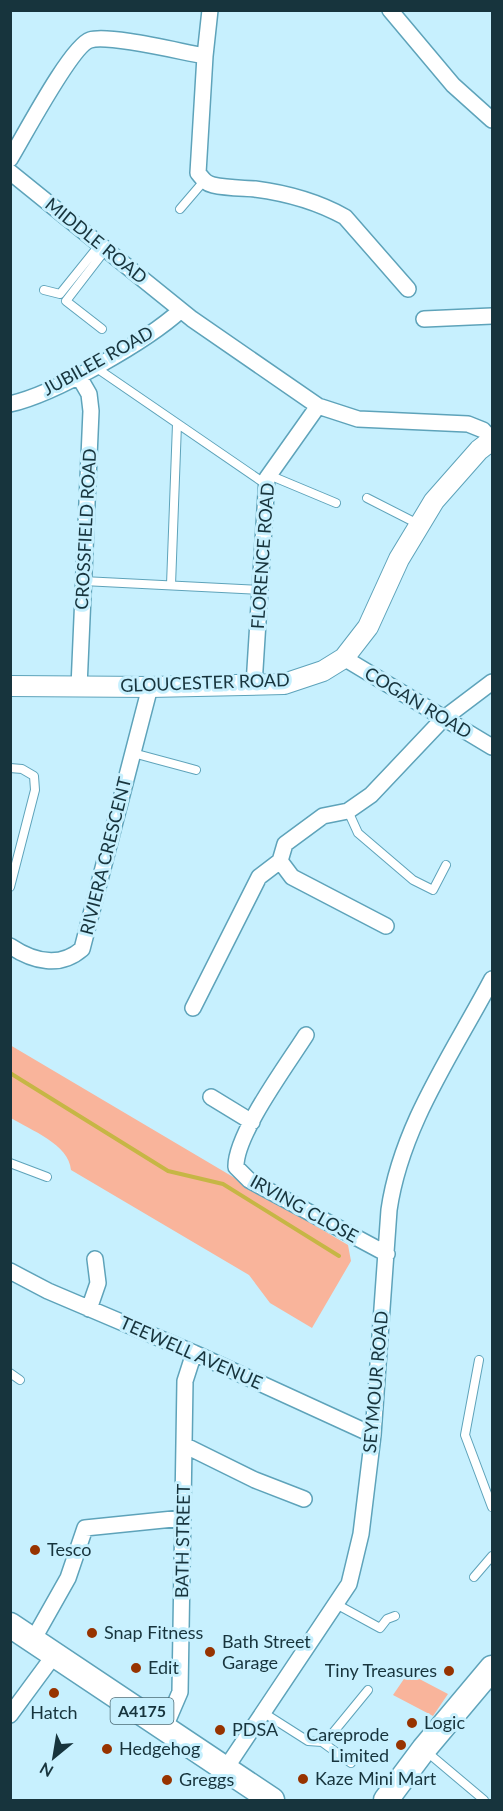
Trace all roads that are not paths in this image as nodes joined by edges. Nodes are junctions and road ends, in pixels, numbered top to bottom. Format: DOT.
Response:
graph roads {
  1 [pos="210,10"];
  2 [pos="390,10"];
  3 [pos="204,56"];
  4 [pos="492,120"];
  5 [pos="10,159"];
  6 [pos="10,172"];
  7 [pos="204,182"];
  8 [pos="180,209"];
  9 [pos="104,246"];
  10 [pos="408,289"];
  11 [pos="44,290"];
  12 [pos="181,310"];
  13 [pos="492,316"];
  14 [pos="424,319"];
  15 [pos="102,328"];
  16 [pos="93,366"];
  17 [pos="78,375"];
  18 [pos="10,404"];
  19 [pos="318,406"];
  20 [pos="177,424"];
  21 [pos="492,440"];
  22 [pos="268,480"];
  23 [pos="368,498"];
  24 [pos="336,503"];
  25 [pos="420,525"];
  26 [pos="83,581"];
  27 [pos="171,585"];
  28 [pos="260,591"];
  29 [pos="344,658"];
  30 [pos="492,682"];
  31 [pos="254,685"];
  32 [pos="10,686"];
  33 [pos="79,687"];
  34 [pos="150,687"];
  35 [pos="443,719"];
  36 [pos="492,747"];
  37 [pos="133,753"];
  38 [pos="10,768"];
  39 [pos="196,770"];
  40 [pos="348,811"];
  41 [pos="279,861"];
  42 [pos="446,865"];
  43 [pos="10,887"];
  44 [pos="386,926"];
  45 [pos="10,946"];
  46 [pos="492,979"];
  47 [pos="193,1008"];
  48 [pos="306,1035"];
  49 [pos="211,1097"];
  50 [pos="252,1122"];
  51 [pos="10,1163"];
  52 [pos="47,1177"];
  53 [pos="387,1254"];
  54 [pos="95,1259"];
  55 [pos="10,1271"];
  56 [pos="89,1309"];
  57 [pos="194,1353"];
  58 [pos="479,1360"];
  59 [pos="10,1373"];
  60 [pos="20,1380"];
  61 [pos="373,1435"];
  62 [pos="184,1445"];
  63 [pos="304,1499"];
  64 [pos="492,1507"];
  65 [pos="183,1518"];
  66 [pos="492,1556"];
  67 [pos="474,1577"];
  68 [pos="336,1604"];
  69 [pos="395,1616"];
  70 [pos="10,1625"];
  71 [pos="33,1640"];
  72 [pos="55,1654"];
  73 [pos="492,1668"];
  74 [pos="368,1690"];
  75 [pos="12,1709"];
  76 [pos="264,1713"];
  77 [pos="165,1727"];
  78 [pos="322,1742"];
  79 [pos="424,1749"];
  80 [pos="351,1763"];
  81 [pos="226,1768"];
  82 [pos="272,1800"];
  83 [pos="386,1800"];
  84 [pos="484,1800"];
  1 -- 3 [label="street"];
  2 -- 4 [label="street"];
  3 -- 5 [label="street"];
  3 -- 7 [label="street"];
  6 -- 9 [label="street, MIDDLE ROAD"];
  7 -- 8 [label="lane"];
  7 -- 10 [label="street"];
  9 -- 11 [label="lane"];
  9 -- 12 [label="street, MIDDLE ROAD"];
  9 -- 15 [label="lane"];
  12 -- 16 [label="street, JUBILEE ROAD"];
  12 -- 19 [label="street, MIDDLE ROAD"];
  13 -- 14 [label="street"];
  16 -- 17 [label="street, JUBILEE ROAD"];
  16 -- 20 [label="lane"];
  17 -- 18 [label="street, JUBILEE ROAD"];
  17 -- 26 [label="street, CROSSFIELD ROAD"];
  19 -- 21 [label="street, MIDDLE ROAD"];
  19 -- 22 [label="street, FLORENCE ROAD"];
  20 -- 22 [label="lane"];
  20 -- 27 [label="lane"];
  21 -- 25 [label="street, GLOUCESTER ROAD"];
  22 -- 24 [label="lane"];
  22 -- 28 [label="street, FLORENCE ROAD"];
  23 -- 25 [label="lane"];
  25 -- 29 [label="street, GLOUCESTER ROAD"];
  26 -- 27 [label="lane"];
  26 -- 33 [label="street, CROSSFIELD ROAD"];
  27 -- 28 [label="lane"];
  28 -- 31 [label="street, FLORENCE ROAD"];
  29 -- 31 [label="street, GLOUCESTER ROAD"];
  29 -- 35 [label="street, COGAN ROAD"];
  30 -- 35 [label="street"];
  31 -- 34 [label="street, GLOUCESTER ROAD"];
  32 -- 33 [label="street, GLOUCESTER ROAD"];
  33 -- 34 [label="street, GLOUCESTER ROAD"];
  34 -- 37 [label="street, RIVIERA CRESCENT"];
  35 -- 36 [label="street, COGAN ROAD"];
  35 -- 40 [label="street"];
  37 -- 39 [label="lane"];
  37 -- 45 [label="street, RIVIERA CRESCENT"];
  38 -- 43 [label="lane"];
  40 -- 41 [label="street"];
  40 -- 42 [label="lane"];
  41 -- 44 [label="street"];
  41 -- 47 [label="street"];
  46 -- 53 [label="street, SEYMOUR ROAD"];
  48 -- 50 [label="street, IRVING CLOSE"];
  49 -- 50 [label="street"];
  50 -- 53 [label="street, IRVING CLOSE"];
  51 -- 52 [label="lane"];
  53 -- 61 [label="street, SEYMOUR ROAD"];
  54 -- 56 [label="street"];
  55 -- 56 [label="street, TEEWELL AVENUE"];
  56 -- 57 [label="street, TEEWELL AVENUE"];
  57 -- 61 [label="street, TEEWELL AVENUE"];
  57 -- 62 [label="street, BATH STREET"];
  58 -- 64 [label="lane"];
  59 -- 60 [label="lane"];
  61 -- 68 [label="street, SEYMOUR ROAD"];
  62 -- 63 [label="street"];
  62 -- 65 [label="street, BATH STREET"];
  65 -- 71 [label="street"];
  65 -- 77 [label="street, BATH STREET"];
  66 -- 67 [label="lane"];
  68 -- 69 [label="lane"];
  68 -- 76 [label="street, SEYMOUR ROAD"];
  70 -- 71 [label="main road, A4175"];
  71 -- 72 [label="main road, A4175"];
  72 -- 75 [label="street"];
  72 -- 77 [label="main road, A4175"];
  73 -- 79 [label="main road"];
  74 -- 78 [label="lane"];
  76 -- 78 [label="lane"];
  76 -- 81 [label="street, SEYMOUR ROAD"];
  77 -- 81 [label="main road, A4175"];
  78 -- 80 [label="lane"];
  79 -- 83 [label="main road"];
  79 -- 84 [label="lane"];
  81 -- 82 [label="main road, A4175"];
}
